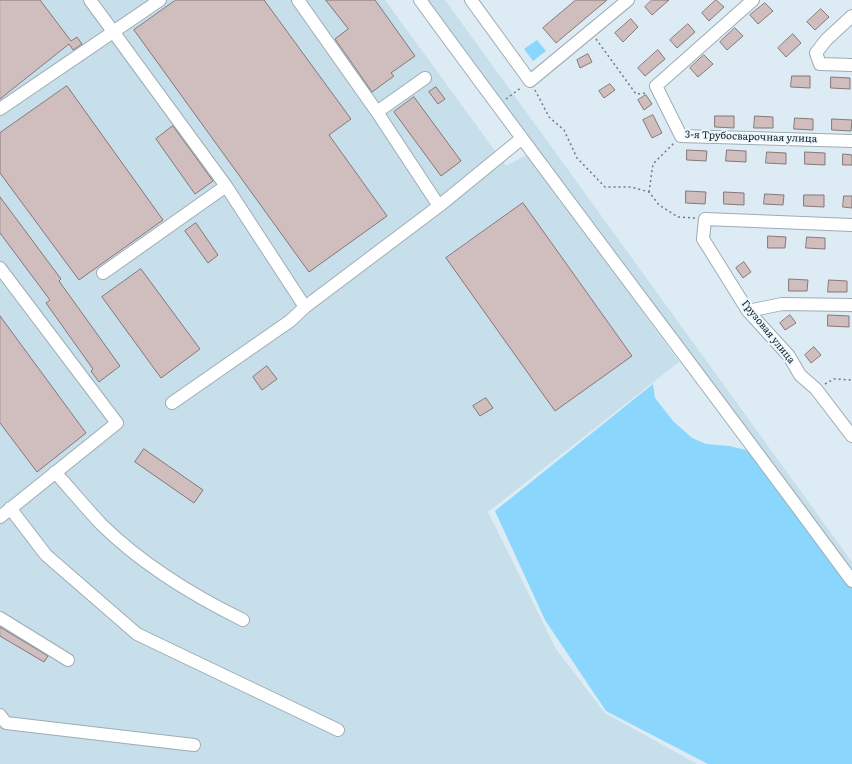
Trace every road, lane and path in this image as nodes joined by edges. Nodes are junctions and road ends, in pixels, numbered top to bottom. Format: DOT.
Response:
graph roads {
  1 [pos="90,0"];
  2 [pos="160,0"];
  3 [pos="298,0"];
  4 [pos="420,0"];
  5 [pos="471,0"];
  6 [pos="628,0"];
  7 [pos="753,0"];
  8 [pos="852,16"];
  9 [pos="590,31"];
  10 [pos="114,32"];
  11 [pos="852,65"];
  12 [pos="425,78"];
  13 [pos="525,85"];
  14 [pos="657,89"];
  15 [pos="511,95"];
  16 [pos="0,109"];
  17 [pos="377,112"];
  18 [pos="681,136"];
  19 [pos="521,139"];
  20 [pos="852,142"];
  21 [pos="226,186"];
  22 [pos="649,192"];
  23 [pos="439,206"];
  24 [pos="705,219"];
  25 [pos="852,225"];
  26 [pos="0,268"];
  27 [pos="103,274"];
  28 [pos="852,305"];
  29 [pos="305,307"];
  30 [pos="748,311"];
  31 [pos="852,380"];
  32 [pos="816,389"];
  33 [pos="172,403"];
  34 [pos="852,436"];
  35 [pos="55,472"];
  36 [pos="10,508"];
  37 [pos="0,517"];
  38 [pos="852,581"];
  39 [pos="0,618"];
  40 [pos="243,620"];
  41 [pos="68,660"];
  42 [pos="0,715"];
  43 [pos="338,730"];
  44 [pos="194,745"];
  1 -- 10 [label="street"];
  2 -- 10 [label="street"];
  3 -- 17 [label="street"];
  4 -- 19 [label="street"];
  5 -- 13 [label="street"];
  6 -- 9 [label="street"];
  7 -- 14 [label="street"];
  8 -- 11 [label="street"];
  9 -- 13 [label="street"];
  9 -- 14 [label="path"];
  10 -- 16 [label="street"];
  10 -- 21 [label="street"];
  12 -- 17 [label="street"];
  13 -- 15 [label="path"];
  13 -- 22 [label="path"];
  14 -- 18 [label="street, 3-я Трубосварочная улица"];
  17 -- 23 [label="street"];
  18 -- 20 [label="street, 3-я Трубосварочная улица"];
  18 -- 22 [label="path"];
  19 -- 23 [label="street"];
  19 -- 38 [label="street"];
  21 -- 27 [label="street"];
  21 -- 29 [label="street"];
  22 -- 24 [label="path"];
  23 -- 29 [label="street"];
  24 -- 25 [label="street"];
  24 -- 30 [label="street, Грузовая улица"];
  26 -- 35 [label="street"];
  28 -- 30 [label="street"];
  29 -- 33 [label="street"];
  30 -- 32 [label="street, Грузовая улица"];
  31 -- 32 [label="path"];
  32 -- 34 [label="street, Грузовая улица"];
  35 -- 36 [label="street"];
  35 -- 40 [label="street"];
  36 -- 37 [label="street"];
  36 -- 43 [label="street"];
  39 -- 41 [label="street"];
  42 -- 44 [label="street"];
}
